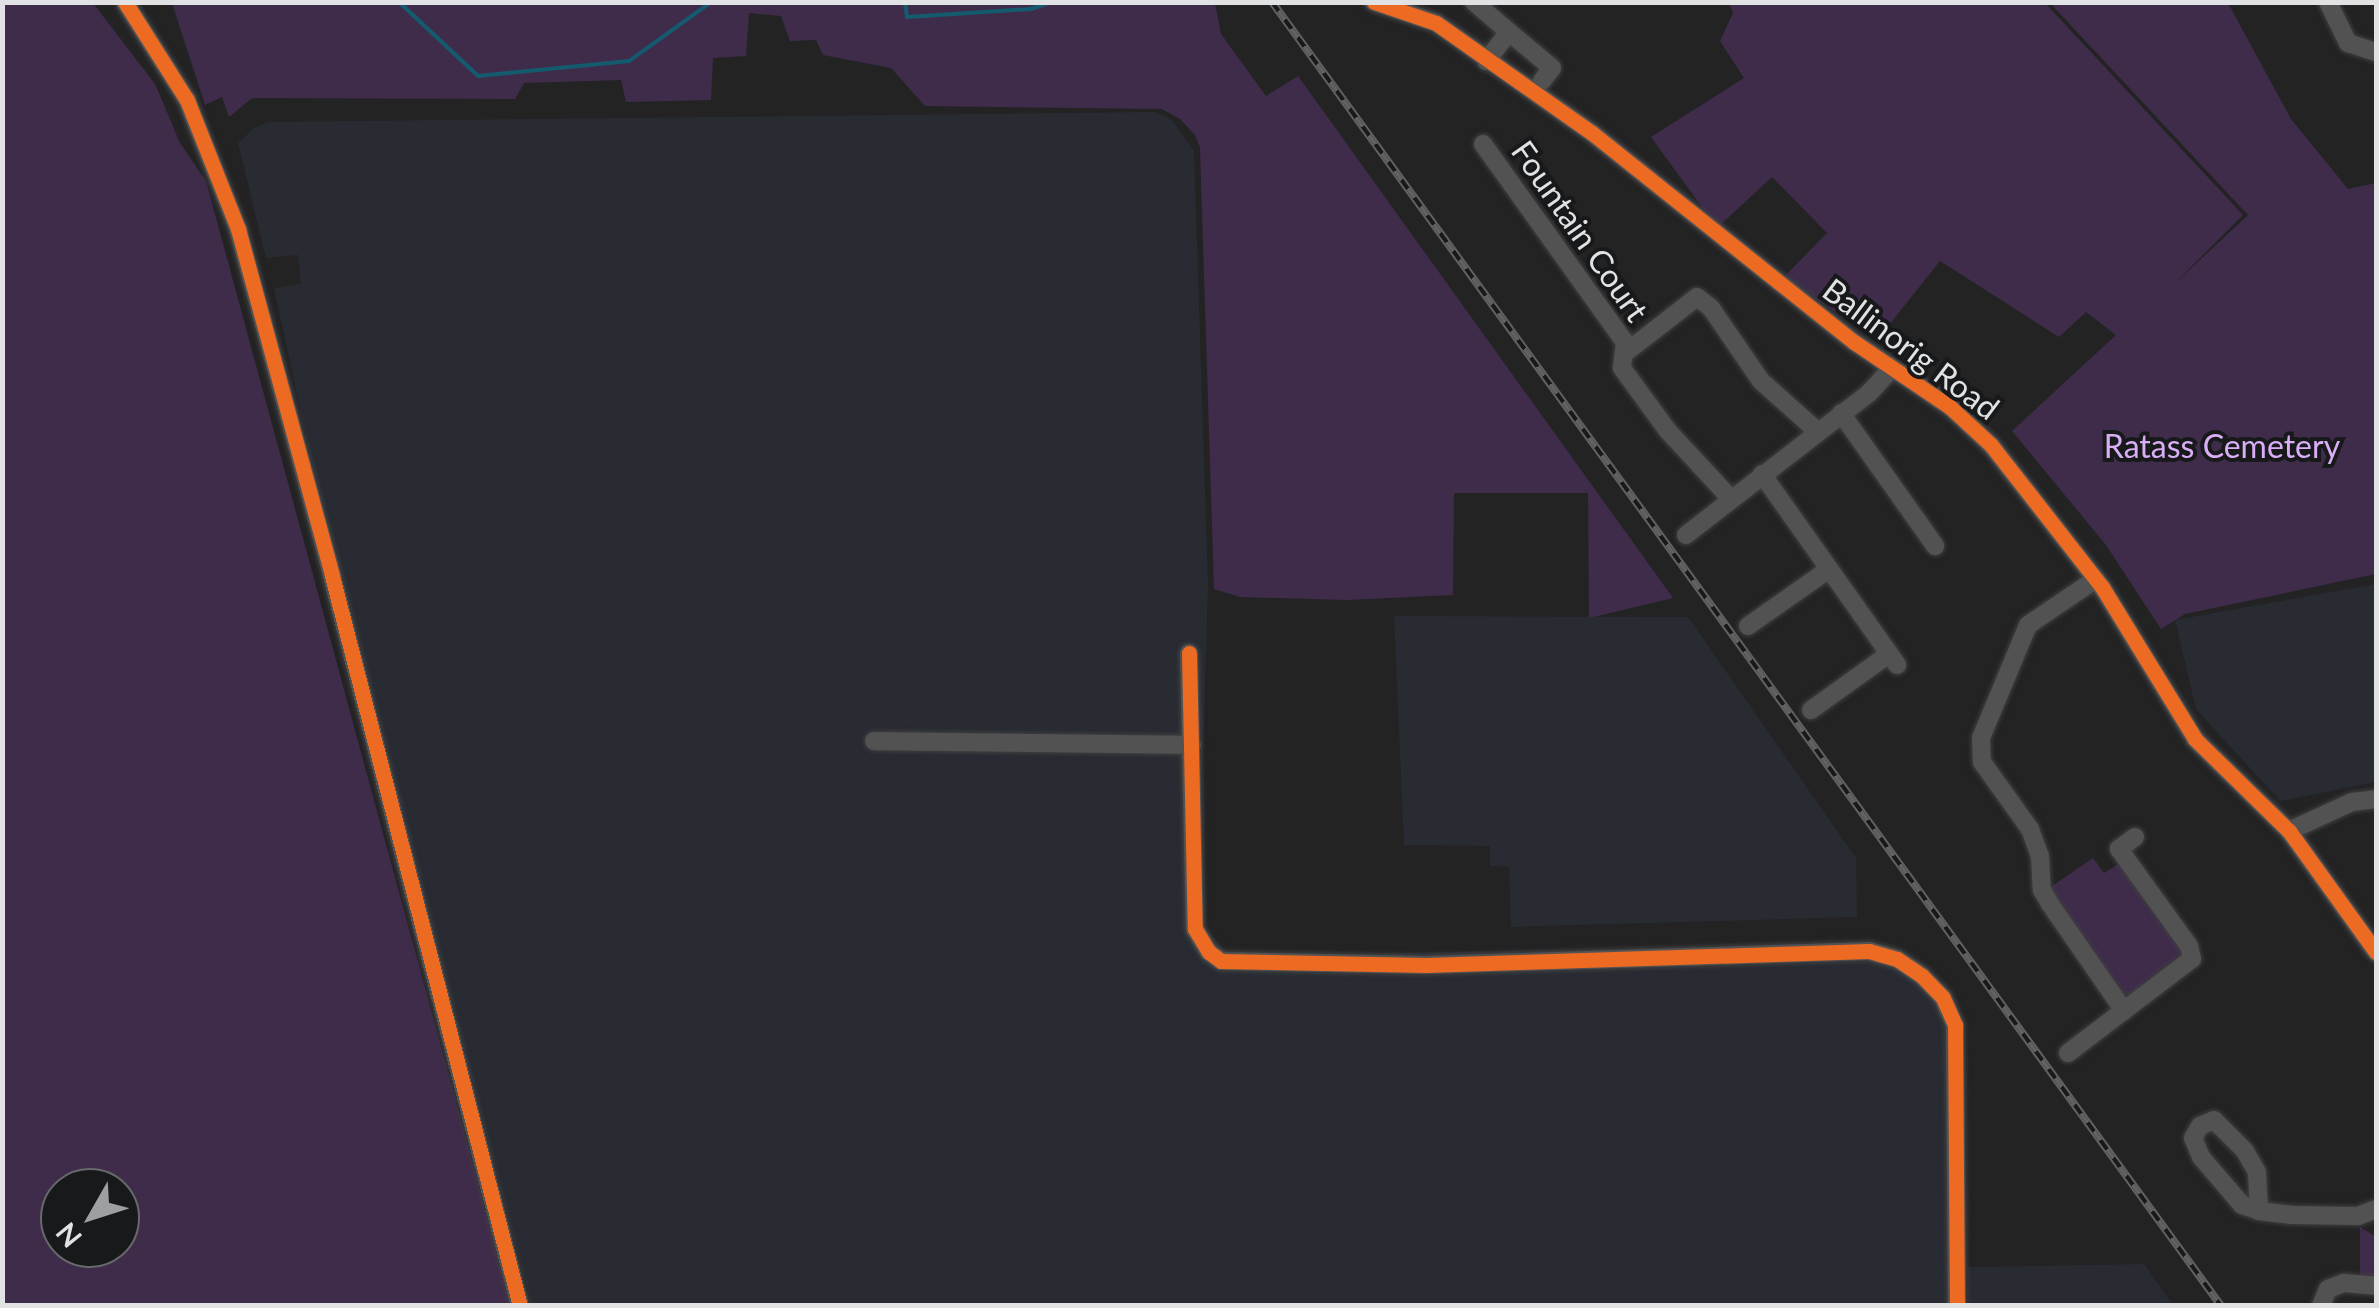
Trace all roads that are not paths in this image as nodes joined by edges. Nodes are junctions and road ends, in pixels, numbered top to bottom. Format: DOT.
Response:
graph roads {
  1 [pos="125,2"];
  2 [pos="1374,2"];
  3 [pos="1474,2"];
  4 [pos="2328,2"];
  5 [pos="1414,8"];
  6 [pos="1509,32"];
  7 [pos="2376,52"];
  8 [pos="1486,61"];
  9 [pos="1542,80"];
  10 [pos="1483,144"];
  11 [pos="1626,353"];
  12 [pos="1892,368"];
  13 [pos="1841,413"];
  14 [pos="1816,430"];
  15 [pos="1762,474"];
  16 [pos="1731,499"];
  17 [pos="1686,535"];
  18 [pos="1936,546"];
  19 [pos="1829,569"];
  20 [pos="2096,580"];
  21 [pos="1748,626"];
  22 [pos="1189,654"];
  23 [pos="1811,710"];
  24 [pos="874,740"];
  25 [pos="1192,745"];
  26 [pos="2376,799"];
  27 [pos="2289,831"];
  28 [pos="2135,836"];
  29 [pos="2376,952"];
  30 [pos="2124,1010"];
  31 [pos="2068,1053"];
  32 [pos="2376,1209"];
  33 [pos="2259,1211"];
  34 [pos="2376,1286"];
  35 [pos="520,1306"];
  36 [pos="1957,1306"];
  37 [pos="2321,1306"];
  1 -- 35 [label="street"];
  2 -- 5 [label="street, Ballinorig Road"];
  3 -- 6 [label="street"];
  4 -- 7 [label="street"];
  5 -- 8 [label="street, Ballinorig Road"];
  6 -- 8 [label="street"];
  6 -- 9 [label="street"];
  8 -- 12 [label="street, Ballinorig Road"];
  10 -- 11 [label="street, Fountain Court"];
  11 -- 14 [label="street, Fountain Court"];
  11 -- 16 [label="street, Fountain Court"];
  12 -- 13 [label="street"];
  12 -- 20 [label="street, Ballinorig Road"];
  13 -- 14 [label="street"];
  13 -- 18 [label="street"];
  14 -- 15 [label="street"];
  15 -- 16 [label="street"];
  15 -- 19 [label="street"];
  16 -- 17 [label="street"];
  19 -- 21 [label="street"];
  19 -- 23 [label="street"];
  20 -- 27 [label="street, Ballinorig Road"];
  20 -- 30 [label="street"];
  22 -- 25 [label="street"];
  24 -- 25 [label="street"];
  25 -- 36 [label="street"];
  26 -- 27 [label="street"];
  27 -- 29 [label="street, Ballinorig Road"];
  28 -- 30 [label="street"];
  30 -- 31 [label="street"];
  32 -- 33 [label="street"];
  33 -- 33 [label="street"];
  34 -- 37 [label="street"];
}
